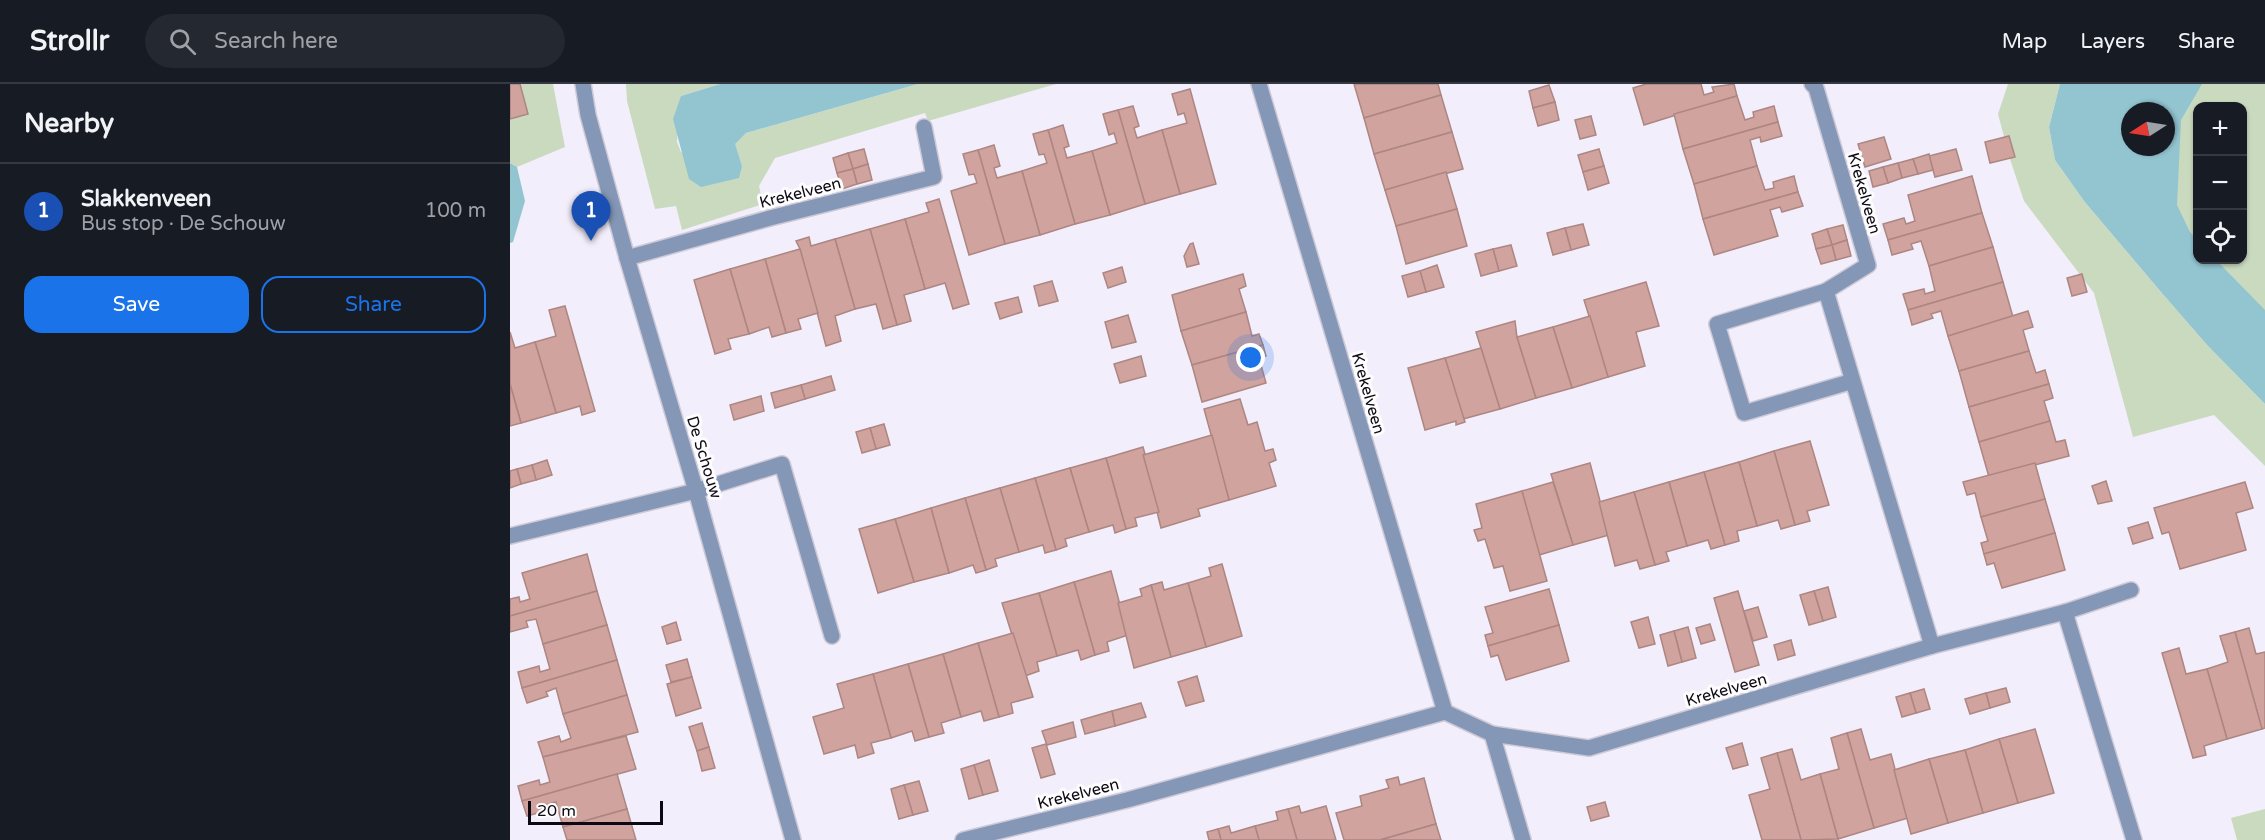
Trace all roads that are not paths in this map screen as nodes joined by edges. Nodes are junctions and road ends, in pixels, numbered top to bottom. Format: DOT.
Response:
graph roads {
  1 [pos="583,84"];
  2 [pos="1259,84"];
  3 [pos="1812,84"];
  4 [pos="924,127"];
  5 [pos="627,258"];
  6 [pos="1826,291"];
  7 [pos="1853,381"];
  8 [pos="696,491"];
  9 [pos="510,536"];
  10 [pos="2131,590"];
  11 [pos="2065,612"];
  12 [pos="832,636"];
  13 [pos="1932,646"];
  14 [pos="1445,712"];
  15 [pos="1492,734"];
  16 [pos="794,840"];
  17 [pos="963,840"];
  18 [pos="1523,840"];
  19 [pos="2134,840"];
  1 -- 5 [label="street, De Schouw"];
  2 -- 14 [label="street, Krekelveen"];
  3 -- 6 [label="street, Krekelveen"];
  4 -- 5 [label="street, Krekelveen"];
  5 -- 8 [label="street, De Schouw"];
  6 -- 7 [label="street"];
  6 -- 7 [label="street, Krekelveen"];
  7 -- 13 [label="street"];
  8 -- 9 [label="street"];
  8 -- 12 [label="street"];
  8 -- 16 [label="street, De Schouw"];
  10 -- 11 [label="street, Krekelveen"];
  11 -- 13 [label="street, Krekelveen"];
  11 -- 19 [label="street"];
  13 -- 15 [label="street, Krekelveen"];
  14 -- 15 [label="street, Krekelveen"];
  14 -- 17 [label="street, Krekelveen"];
  15 -- 18 [label="street"];
}
